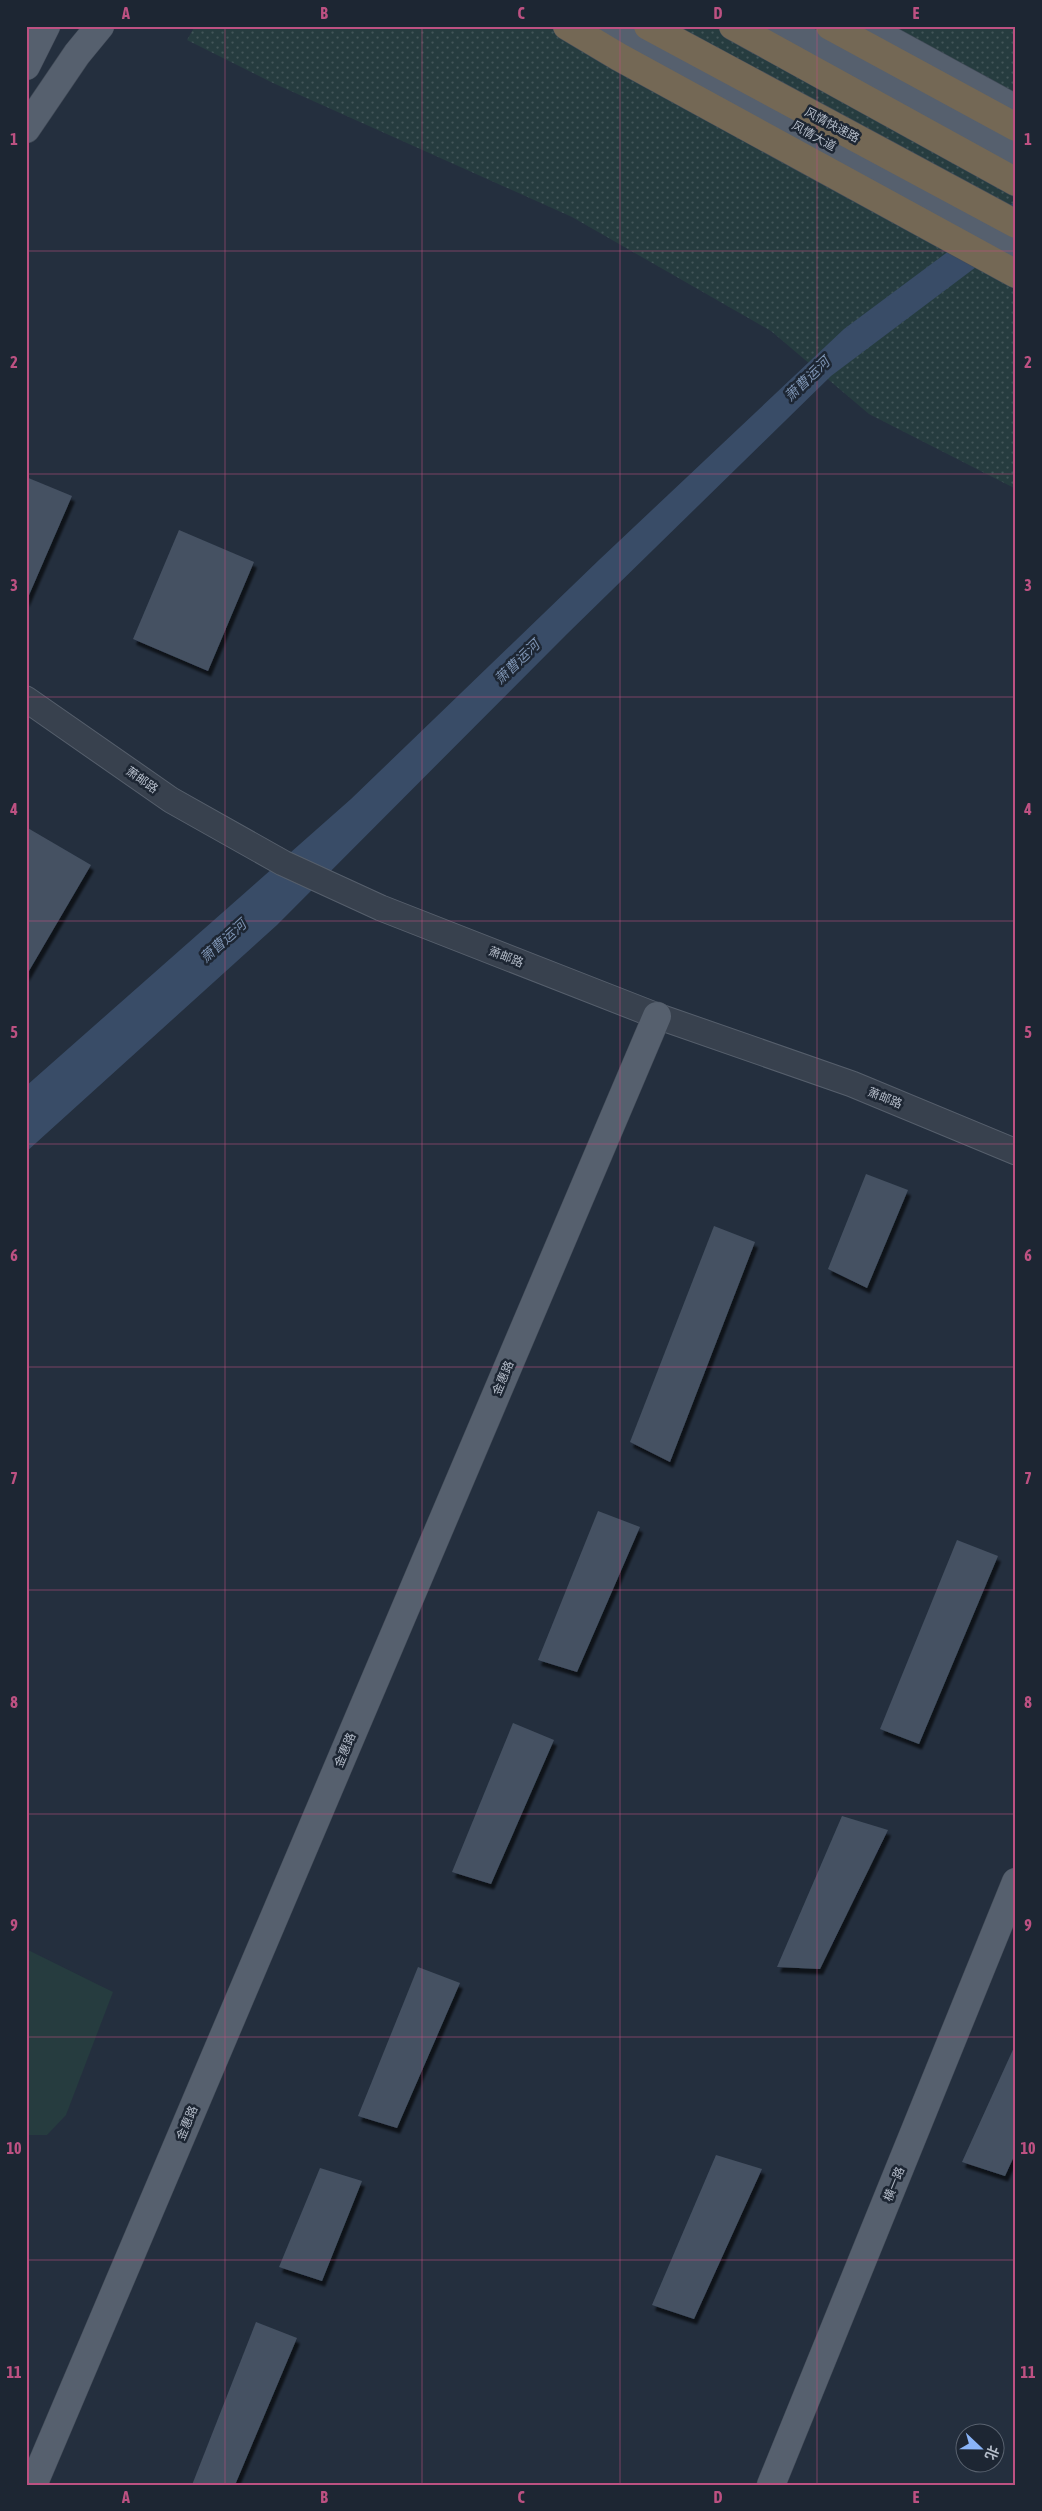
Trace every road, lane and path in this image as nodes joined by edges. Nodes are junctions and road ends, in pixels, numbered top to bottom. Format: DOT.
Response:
graph roads {
  1 [pos="46,26"];
  2 [pos="100,26"];
  3 [pos="567,26"];
  4 [pos="613,26"];
  5 [pos="648,26"];
  6 [pos="733,26"];
  7 [pos="778,26"];
  8 [pos="830,26"];
  9 [pos="864,26"];
  10 [pos="26,66"];
  11 [pos="1016,109"];
  12 [pos="26,129"];
  13 [pos="1012,142"];
  14 [pos="1016,182"];
  15 [pos="908,202"];
  16 [pos="1016,224"];
  17 [pos="1016,245"];
  18 [pos="1016,274"];
  19 [pos="27,701"];
  20 [pos="657,1016"];
  21 [pos="1016,1152"];
  22 [pos="1016,1882"];
  23 [pos="33,2485"];
  24 [pos="771,2485"];
  1 -- 10 [label="main road"];
  2 -- 12 [label="main road"];
  3 -- 15 [label="highway"];
  4 -- 15 [label="main road, 风情大道"];
  5 -- 16 [label="highway, 风情快速路"];
  6 -- 14 [label="highway"];
  7 -- 13 [label="main road"];
  8 -- 13 [label="highway"];
  9 -- 11 [label="main road"];
  15 -- 17 [label="main road, 风情大道"];
  15 -- 18 [label="highway"];
  19 -- 20 [label="street, 萧邮路"];
  20 -- 21 [label="street, 萧邮路"];
  20 -- 23 [label="main road, 金惠路"];
  22 -- 24 [label="main road, 横一路"];
}
